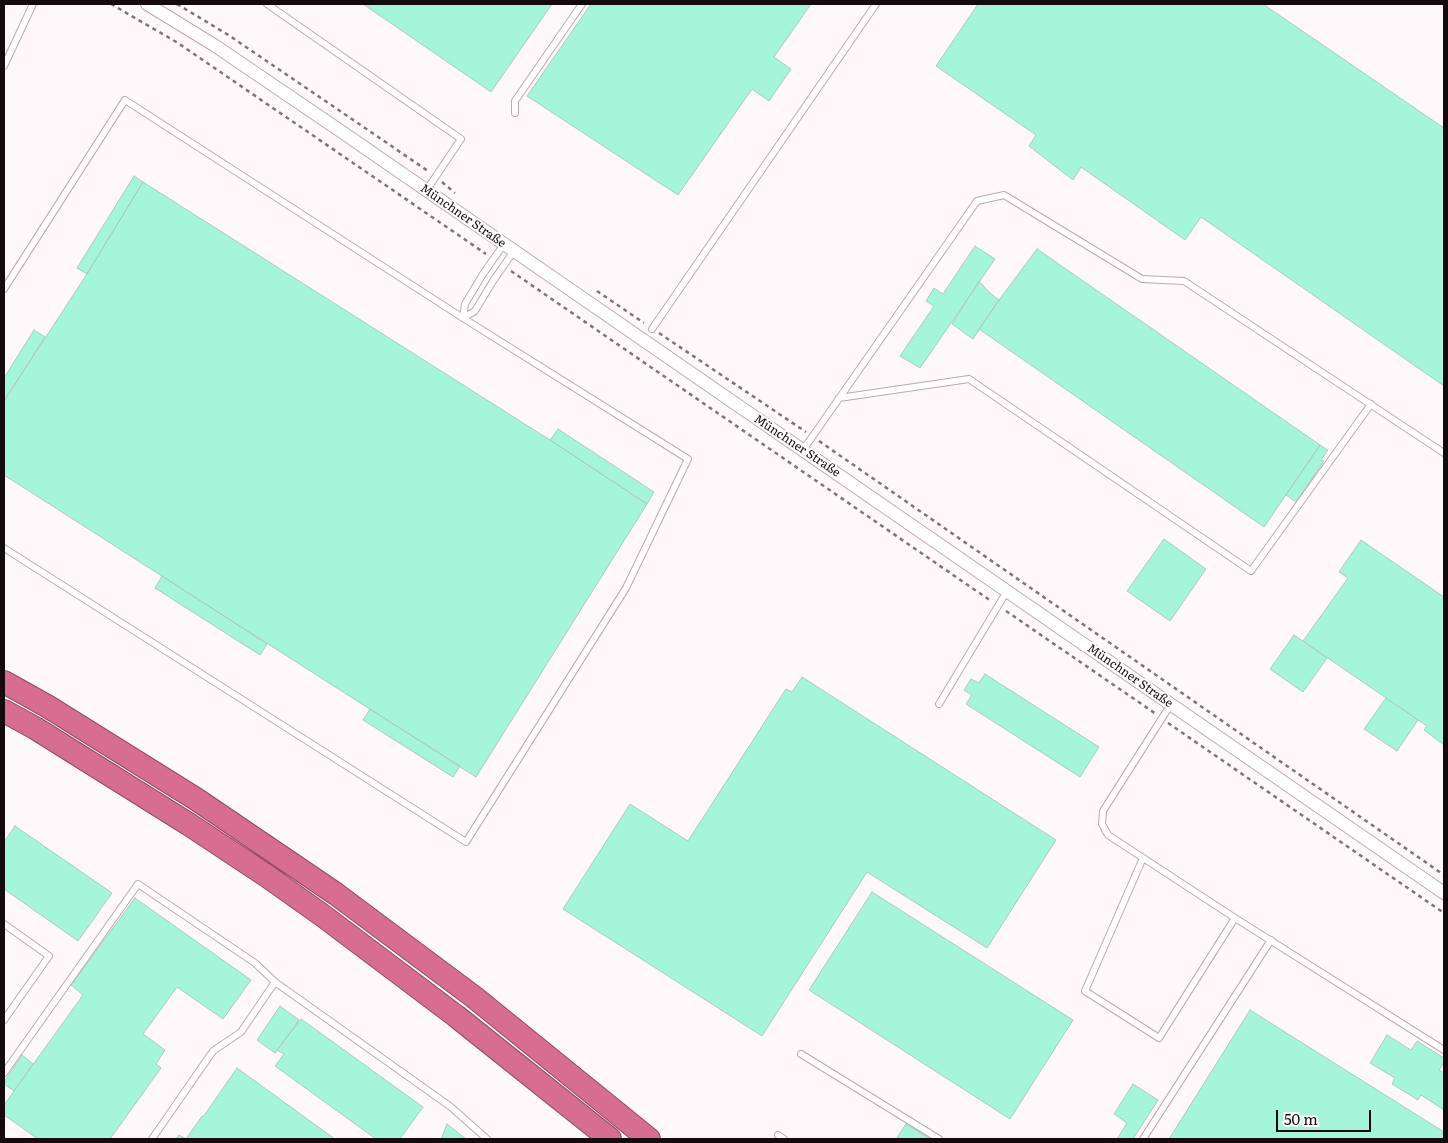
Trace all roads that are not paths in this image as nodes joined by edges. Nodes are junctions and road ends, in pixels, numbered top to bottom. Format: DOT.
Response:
graph roads {
  1 [pos="33,4"];
  2 [pos="147,4"];
  3 [pos="267,4"];
  4 [pos="582,4"];
  5 [pos="876,4"];
  6 [pos="4,66"];
  7 [pos="515,113"];
  8 [pos="426,191"];
  9 [pos="509,248"];
  10 [pos="4,289"];
  11 [pos="463,318"];
  12 [pos="652,329"];
  13 [pos="840,398"];
  14 [pos="1371,404"];
  15 [pos="803,450"];
  16 [pos="1444,453"];
  17 [pos="4,548"];
  18 [pos="1007,591"];
  19 [pos="4,682"];
  20 [pos="939,704"];
  21 [pos="1171,704"];
  22 [pos="4,711"];
  23 [pos="1143,858"];
  24 [pos="1444,893"];
  25 [pos="1235,918"];
  26 [pos="4,924"];
  27 [pos="1270,940"];
  28 [pos="275,982"];
  29 [pos="4,1020"];
  30 [pos="1444,1050"];
  31 [pos="801,1054"];
  32 [pos="4,1073"];
  33 [pos="152,1139"];
  34 [pos="487,1139"];
  35 [pos="610,1139"];
  36 [pos="649,1139"];
  37 [pos="939,1139"];
  38 [pos="1143,1139"];
  1 -- 6 [label="lane"];
  2 -- 8 [label="street, Münchner Straße"];
  3 -- 8 [label="lane"];
  4 -- 7 [label="lane"];
  5 -- 12 [label="lane"];
  8 -- 9 [label="street, Münchner Straße"];
  9 -- 11 [label="lane"];
  9 -- 11 [label="lane"];
  9 -- 15 [label="street, Münchner Straße"];
  10 -- 11 [label="lane"];
  11 -- 17 [label="lane"];
  13 -- 14 [label="lane"];
  13 -- 14 [label="lane"];
  13 -- 15 [label="lane"];
  14 -- 16 [label="lane"];
  15 -- 18 [label="street, Münchner Straße"];
  18 -- 20 [label="lane"];
  18 -- 21 [label="street, Münchner Straße"];
  19 -- 36 [label="highway"];
  21 -- 23 [label="lane"];
  21 -- 24 [label="street, Münchner Straße"];
  22 -- 35 [label="highway"];
  23 -- 25 [label="lane"];
  23 -- 25 [label="lane"];
  25 -- 27 [label="lane"];
  26 -- 29 [label="lane"];
  27 -- 30 [label="lane"];
  27 -- 38 [label="lane"];
  28 -- 32 [label="lane"];
  28 -- 33 [label="lane"];
  28 -- 34 [label="lane"];
  31 -- 37 [label="lane"];
}
